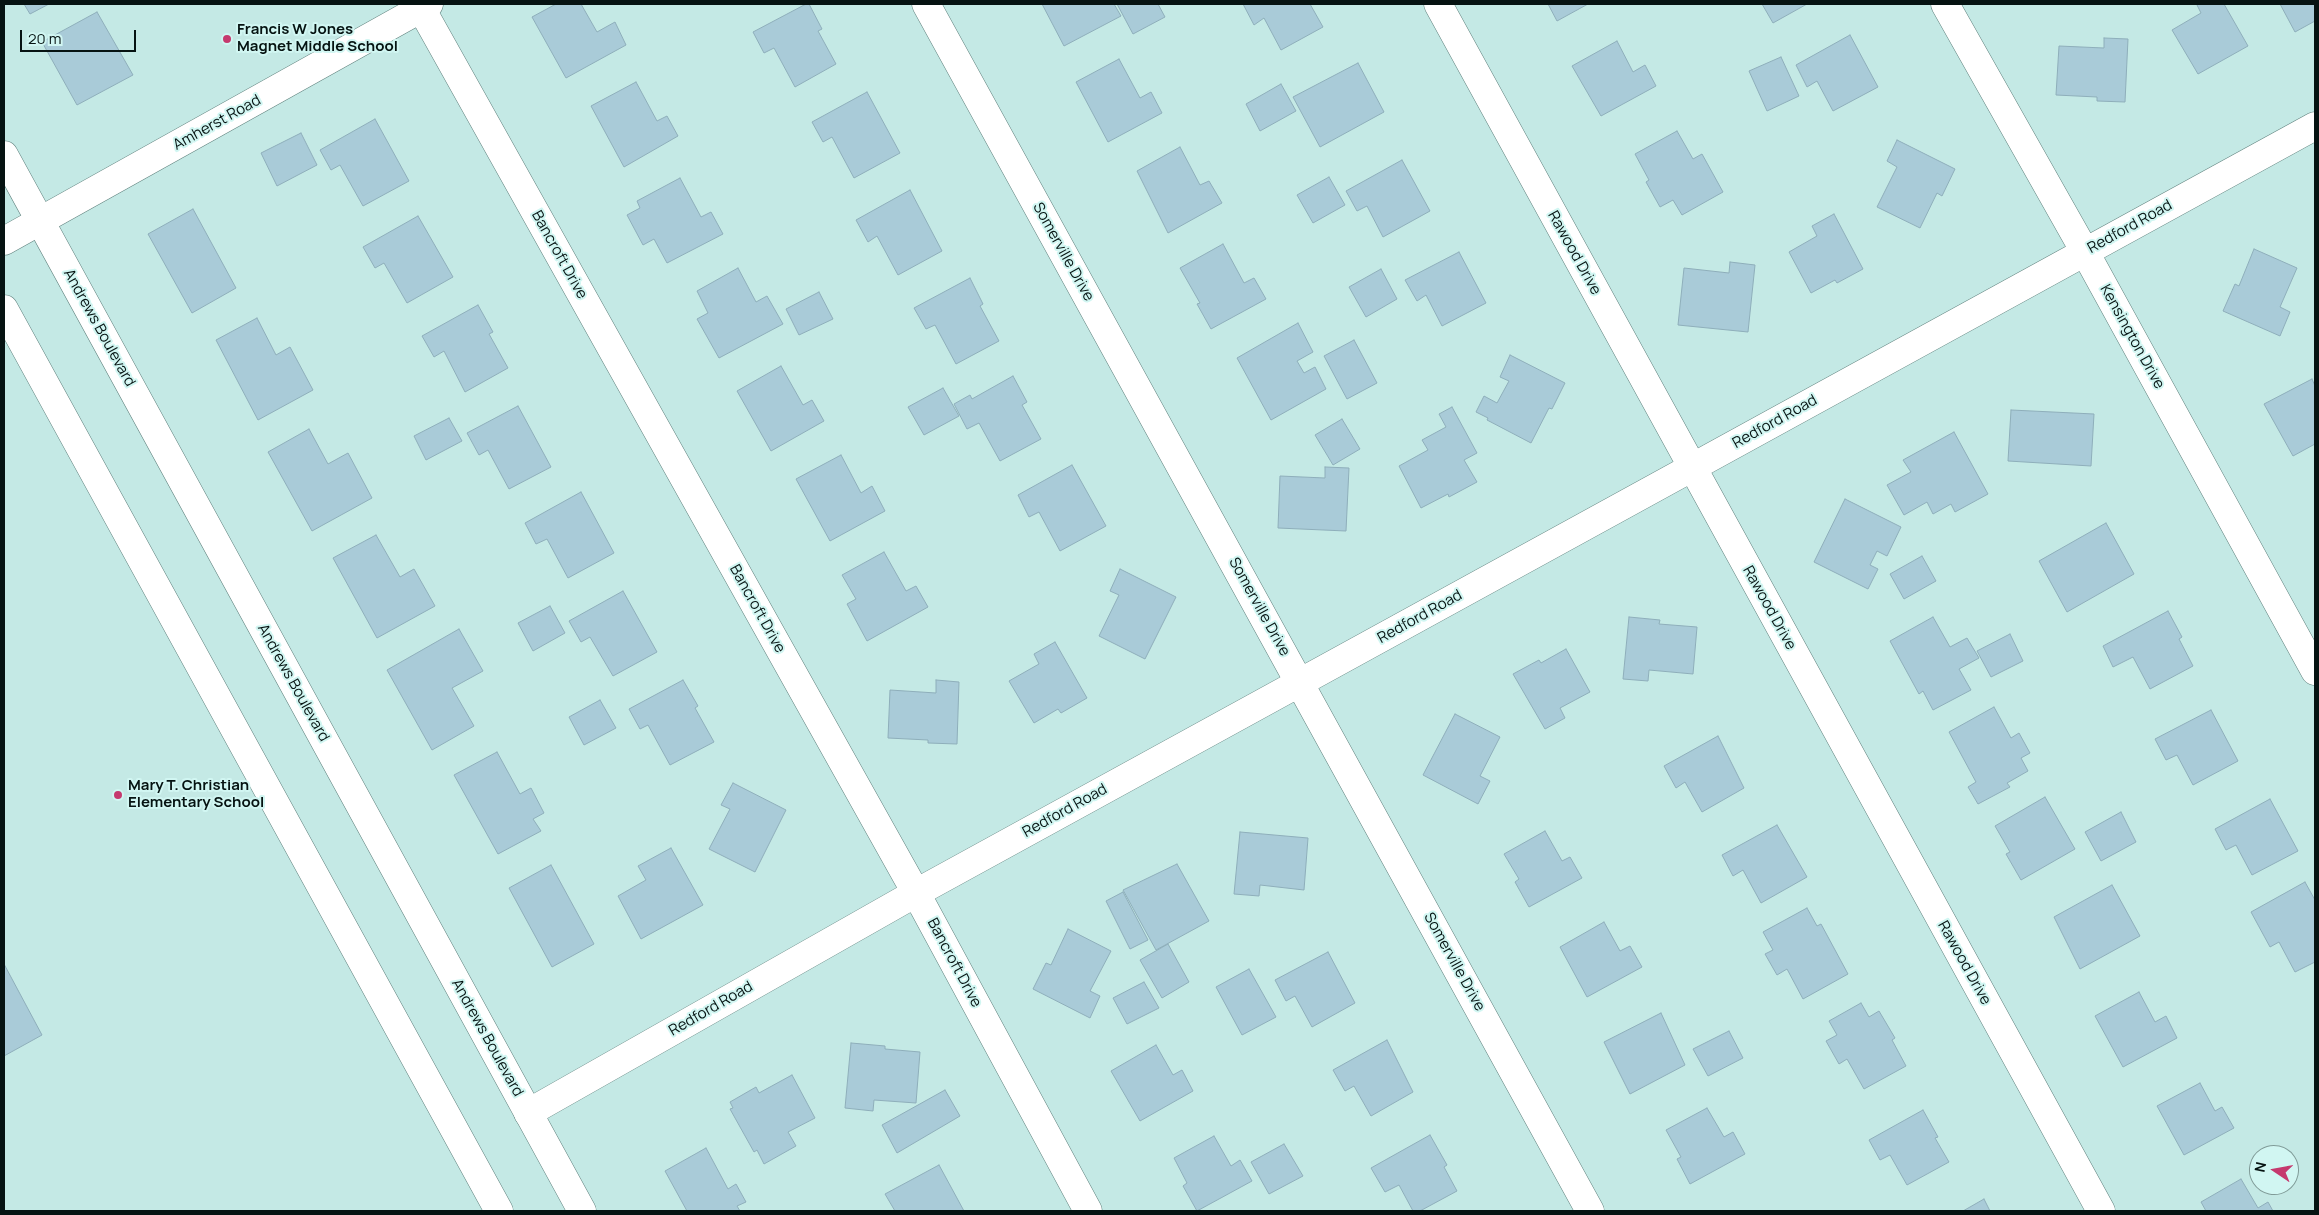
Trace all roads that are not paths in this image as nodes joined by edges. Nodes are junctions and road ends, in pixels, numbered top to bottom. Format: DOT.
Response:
graph roads {
  1 [pos="926,4"];
  2 [pos="1438,4"];
  3 [pos="1946,4"];
  4 [pos="425,6"];
  5 [pos="2315,126"];
  6 [pos="4,154"];
  7 [pos="41,221"];
  8 [pos="4,241"];
  9 [pos="2085,252"];
  10 [pos="4,308"];
  11 [pos="1691,468"];
  12 [pos="2315,671"];
  13 [pos="1301,683"];
  14 [pos="916,893"];
  15 [pos="528,1113"];
  16 [pos="499,1211"];
  17 [pos="582,1211"];
  18 [pos="1088,1211"];
  19 [pos="1590,1211"];
  20 [pos="2102,1211"];
  1 -- 13 [label="street, Somerville Drive"];
  2 -- 11 [label="street, Rawood Drive"];
  3 -- 9 [label="street, Kensington Drive"];
  4 -- 7 [label="street, Amherst Road"];
  4 -- 14 [label="street, Bancroft Drive"];
  5 -- 9 [label="street, Redford Road"];
  6 -- 7 [label="street, Andrews Boulevard"];
  7 -- 8 [label="street, Amherst Road"];
  7 -- 15 [label="street, Andrews Boulevard"];
  9 -- 11 [label="street, Redford Road"];
  9 -- 12 [label="street, Kensington Drive"];
  10 -- 16 [label="street"];
  11 -- 13 [label="street, Redford Road"];
  11 -- 20 [label="street, Rawood Drive"];
  13 -- 14 [label="street, Redford Road"];
  13 -- 19 [label="street, Somerville Drive"];
  14 -- 15 [label="street, Redford Road"];
  14 -- 18 [label="street, Bancroft Drive"];
  15 -- 17 [label="street, Andrews Boulevard"];
}
